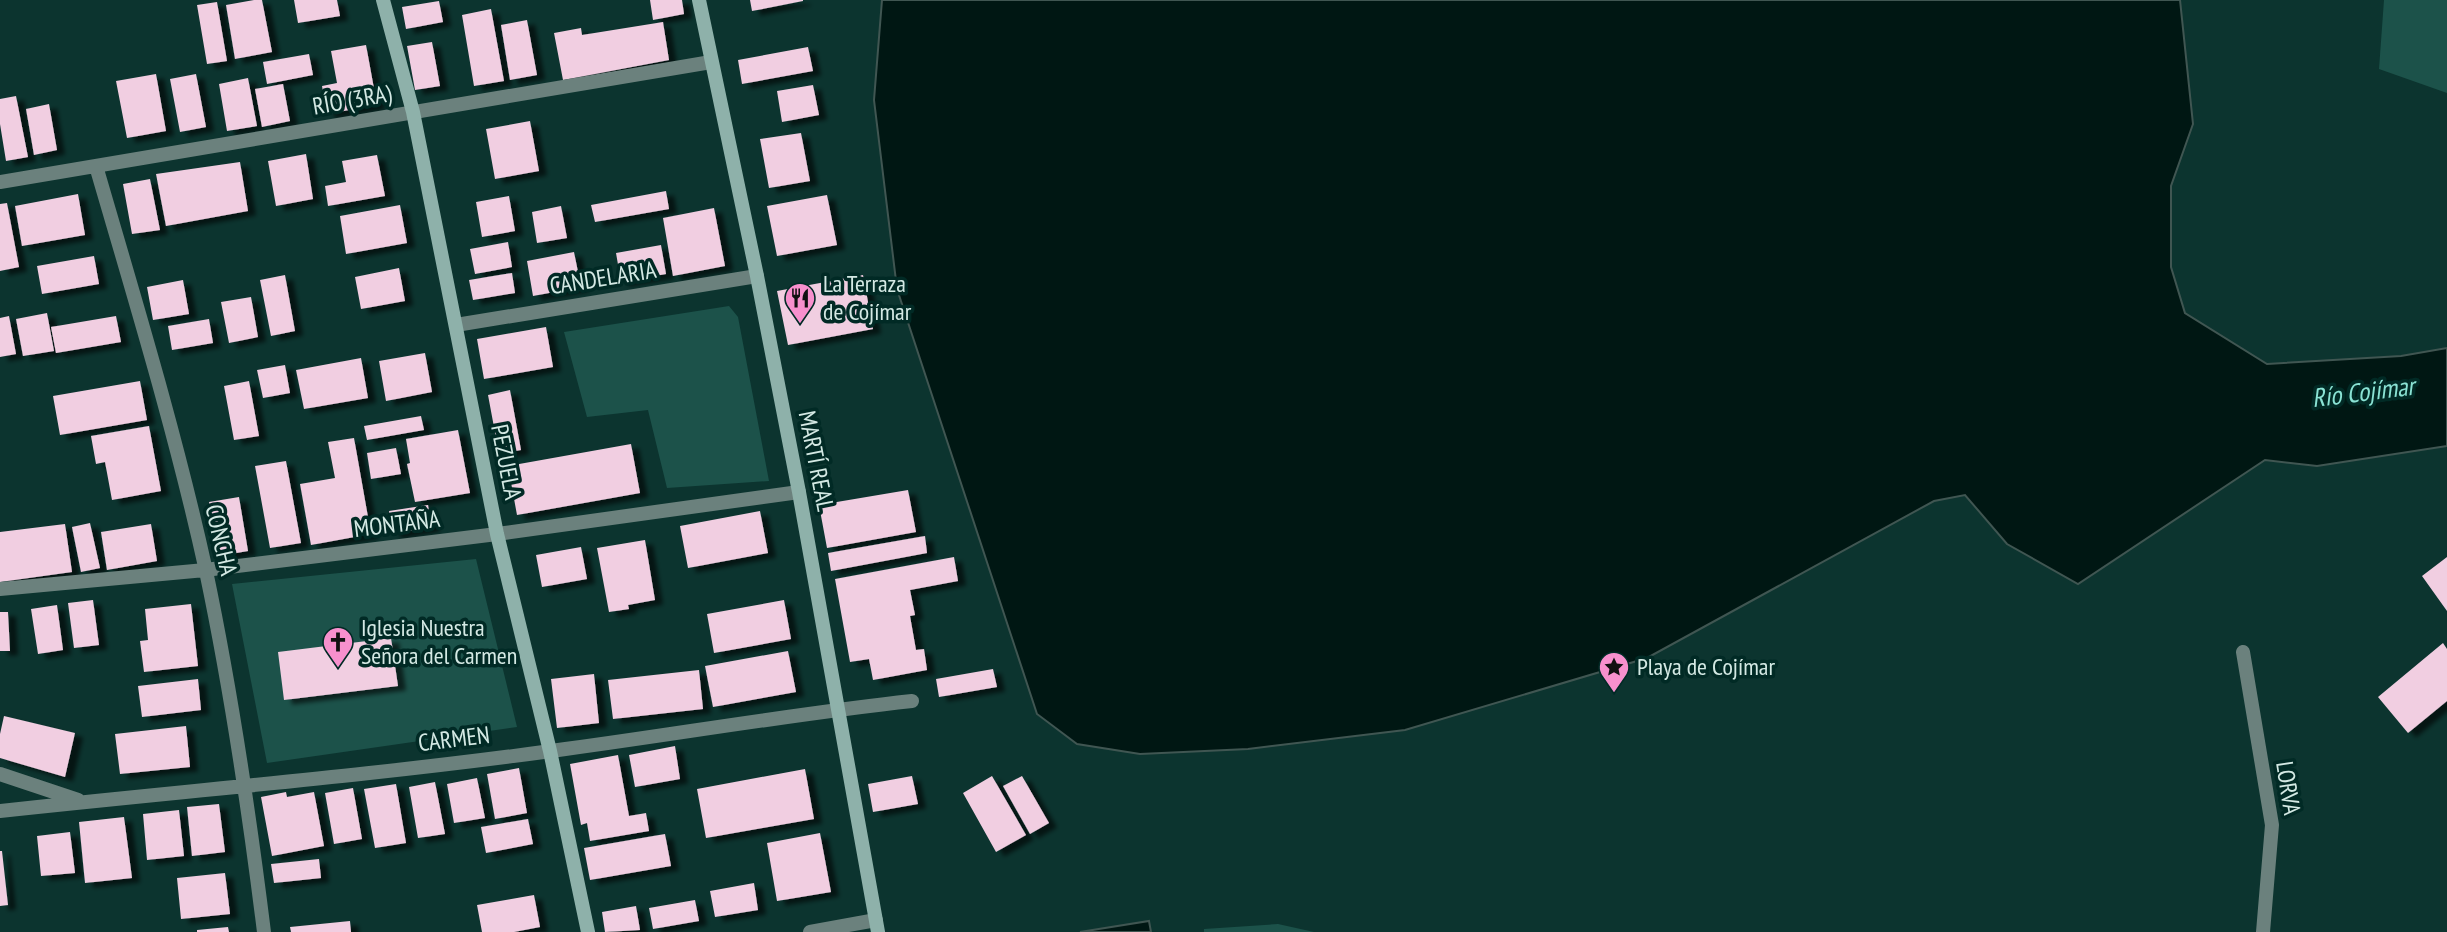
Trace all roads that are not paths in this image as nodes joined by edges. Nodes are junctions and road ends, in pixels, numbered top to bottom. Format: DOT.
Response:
graph roads {
  1 [pos="383,0"];
  2 [pos="699,0"];
  3 [pos="711,62"];
  4 [pos="413,112"];
  5 [pos="96,166"];
  6 [pos="0,182"];
  7 [pos="757,276"];
  8 [pos="456,325"];
  9 [pos="799,492"];
  10 [pos="497,534"];
  11 [pos="205,570"];
  12 [pos="0,589"];
  13 [pos="2243,652"];
  14 [pos="912,701"];
  15 [pos="839,709"];
  16 [pos="550,751"];
  17 [pos="0,774"];
  18 [pos="246,786"];
  19 [pos="83,802"];
  20 [pos="0,811"];
  21 [pos="877,926"];
  22 [pos="264,932"];
  23 [pos="588,932"];
  24 [pos="810,932"];
  25 [pos="2263,932"];
  1 -- 4 [label="main road, PEZUELA"];
  2 -- 3 [label="main road, MARTÍ REAL"];
  3 -- 4 [label="street, RÍO (3RA)"];
  3 -- 7 [label="main road, MARTÍ REAL"];
  4 -- 5 [label="street, RÍO (3RA)"];
  4 -- 8 [label="main road, PEZUELA"];
  5 -- 6 [label="street, RÍO (3RA)"];
  5 -- 11 [label="street, CONCHA"];
  7 -- 8 [label="street, CANDELARIA"];
  7 -- 9 [label="main road, MARTÍ REAL"];
  8 -- 10 [label="main road, PEZUELA"];
  9 -- 10 [label="street, MONTAÑA"];
  9 -- 15 [label="main road, MARTÍ REAL"];
  10 -- 11 [label="street, MONTAÑA"];
  10 -- 16 [label="main road, PEZUELA"];
  11 -- 12 [label="street, MONTAÑA"];
  11 -- 18 [label="street, CONCHA"];
  13 -- 25 [label="street, LORVA"];
  14 -- 15 [label="street, CARMEN"];
  15 -- 16 [label="street, CARMEN"];
  15 -- 21 [label="main road, MARTÍ REAL"];
  16 -- 18 [label="street, CARMEN"];
  16 -- 23 [label="main road, PEZUELA"];
  17 -- 19 [label="street"];
  18 -- 19 [label="street, CARMEN"];
  18 -- 22 [label="street, CONCHA"];
  19 -- 20 [label="street, CARMEN"];
  21 -- 24 [label="street"];
}
